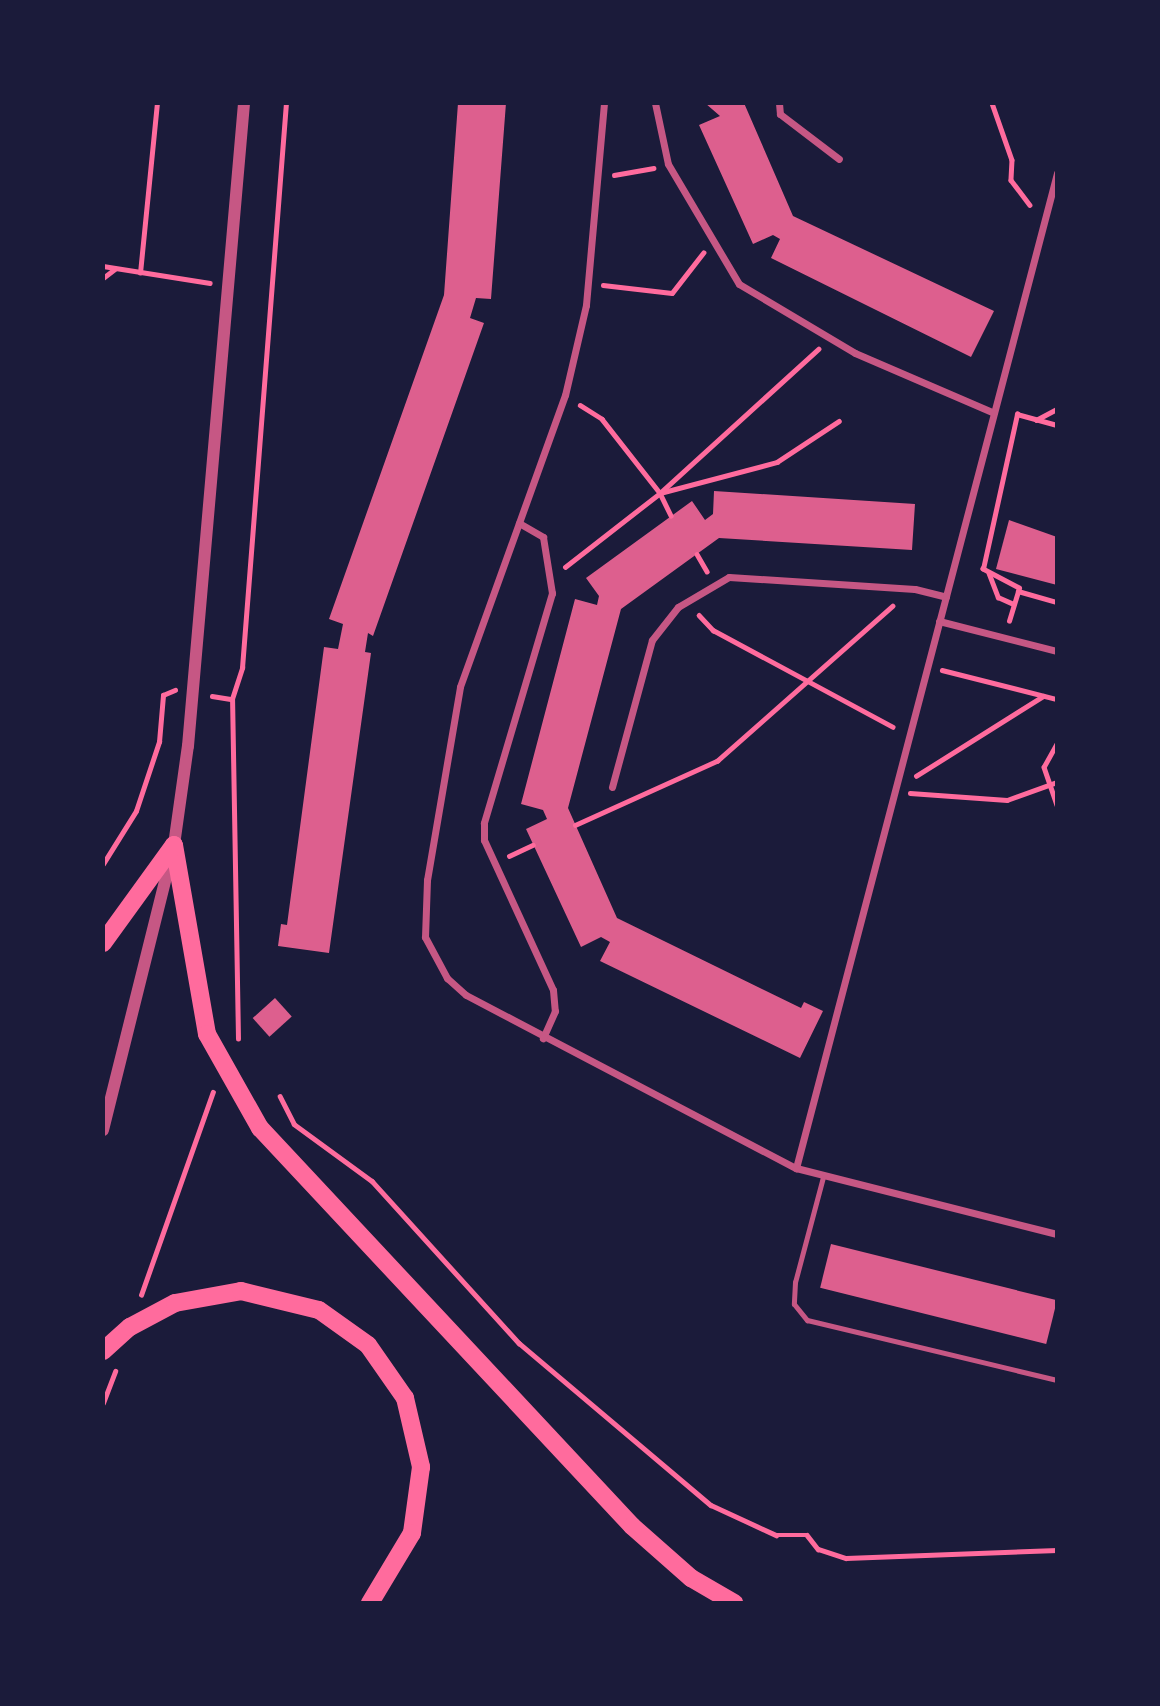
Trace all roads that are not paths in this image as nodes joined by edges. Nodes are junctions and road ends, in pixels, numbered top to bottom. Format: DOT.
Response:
graph roads {
  1 [pos="244,103"];
  2 [pos="604,103"];
  3 [pos="655,103"];
  4 [pos="779,103"];
  5 [pos="839,159"];
  6 [pos="1057,173"];
  7 [pos="995,410"];
  8 [pos="519,523"];
  9 [pos="946,597"];
  10 [pos="939,621"];
  11 [pos="1057,651"];
  12 [pos="612,787"];
  13 [pos="174,845"];
  14 [pos="103,943"];
  15 [pos="543,1038"];
  16 [pos="103,1130"];
  17 [pos="796,1168"];
  18 [pos="823,1177"];
  19 [pos="1057,1234"];
  20 [pos="103,1351"];
  21 [pos="1057,1380"];
  22 [pos="370,1603"];
  23 [pos="734,1603"];
  1 -- 13 [label="street"];
  2 -- 8 [label="street"];
  3 -- 7 [label="street"];
  4 -- 5 [label="street"];
  6 -- 7 [label="street"];
  7 -- 9 [label="street"];
  8 -- 15 [label="street"];
  8 -- 15 [label="street"];
  9 -- 10 [label="street"];
  9 -- 12 [label="street"];
  10 -- 11 [label="street"];
  10 -- 17 [label="street"];
  13 -- 14 [label="main road"];
  13 -- 16 [label="street"];
  13 -- 23 [label="main road"];
  15 -- 17 [label="street"];
  17 -- 18 [label="street"];
  18 -- 19 [label="street"];
  18 -- 21 [label="lane"];
  20 -- 22 [label="main road"];
}
